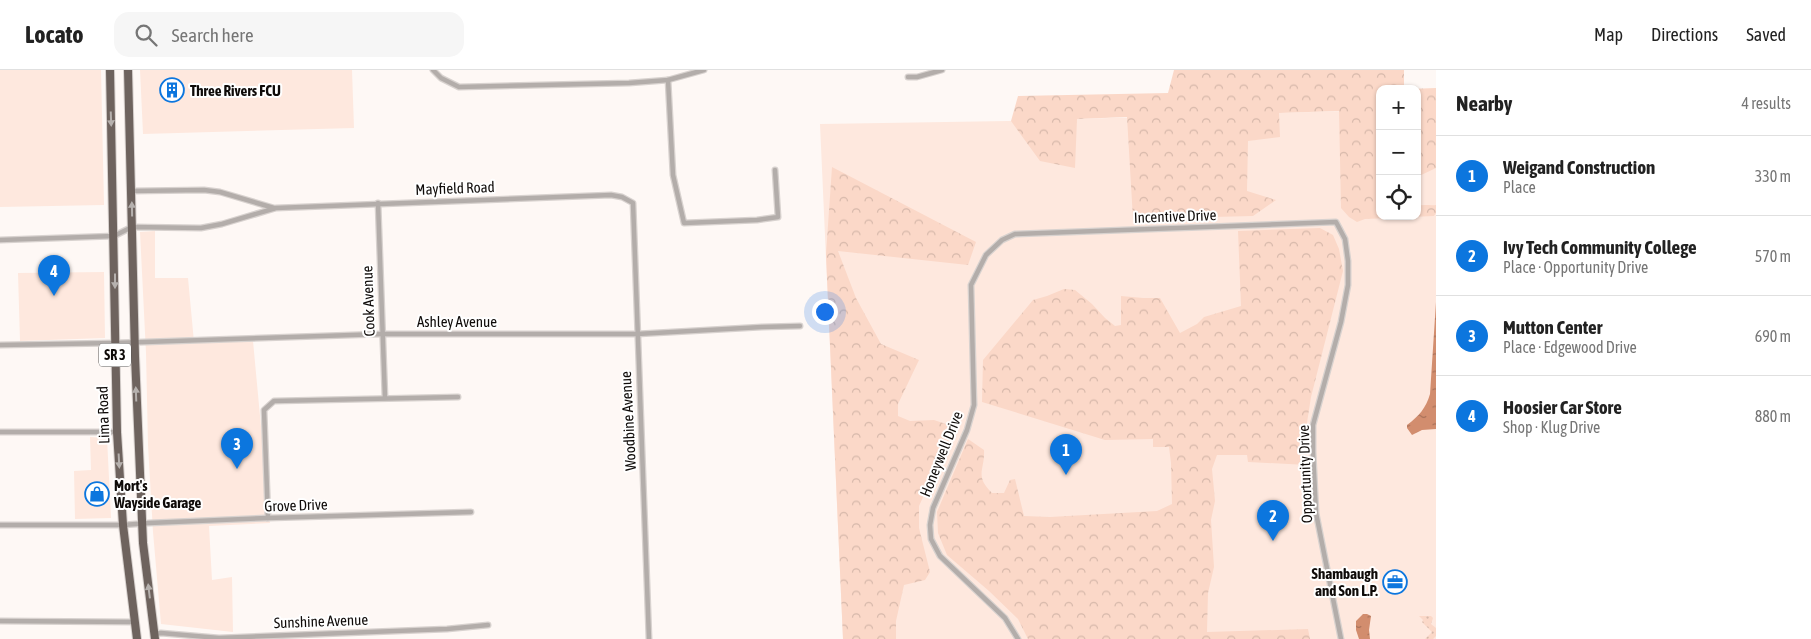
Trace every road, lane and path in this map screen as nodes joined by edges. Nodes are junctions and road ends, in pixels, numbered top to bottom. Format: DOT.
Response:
graph roads {
  1 [pos="110,70"];
  2 [pos="128,70"];
  3 [pos="434,70"];
  4 [pos="704,70"];
  5 [pos="942,70"];
  6 [pos="908,77"];
  7 [pos="668,80"];
  8 [pos="775,170"];
  9 [pos="131,191"];
  10 [pos="378,203"];
  11 [pos="633,203"];
  12 [pos="276,208"];
  13 [pos="1336,222"];
  14 [pos="132,228"];
  15 [pos="1015,234"];
  16 [pos="114,236"];
  17 [pos="0,240"];
  18 [pos="800,326"];
  19 [pos="382,334"];
  20 [pos="637,334"];
  21 [pos="115,342"];
  22 [pos="134,342"];
  23 [pos="0,344"];
  24 [pos="458,397"];
  25 [pos="385,398"];
  26 [pos="0,432"];
  27 [pos="117,432"];
  28 [pos="471,512"];
  29 [pos="268,518"];
  30 [pos="142,523"];
  31 [pos="0,525"];
  32 [pos="122,525"];
  33 [pos="0,621"];
  34 [pos="134,622"];
  35 [pos="488,626"];
  36 [pos="155,636"];
  37 [pos="137,639"];
  38 [pos="649,639"];
  39 [pos="1018,639"];
  40 [pos="1341,639"];
  1 -- 16 [label="highway, Lima Road / SR 3, one-way"];
  2 -- 9 [label="highway, SR 3"];
  3 -- 7 [label="street"];
  4 -- 7 [label="street"];
  5 -- 6 [label="street"];
  7 -- 8 [label="street"];
  9 -- 12 [label="street"];
  14 -- 9 [label="highway, SR 3, one-way"];
  10 -- 11 [label="street, Mayfield Road"];
  10 -- 12 [label="street, Mayfield Road"];
  10 -- 19 [label="street, Cook Avenue"];
  11 -- 20 [label="street, Woodbine Avenue"];
  12 -- 14 [label="street"];
  13 -- 15 [label="street, Incentive Drive"];
  13 -- 40 [label="street, Opportunity Drive"];
  14 -- 16 [label="street"];
  14 -- 22 [label="highway, SR 3"];
  15 -- 39 [label="street, Honeywell Drive"];
  16 -- 17 [label="street"];
  16 -- 21 [label="highway, Lima Road / SR 3, one-way"];
  18 -- 20 [label="street, Ashley Avenue"];
  19 -- 20 [label="street, Ashley Avenue"];
  19 -- 22 [label="street, Ashley Avenue"];
  19 -- 25 [label="street, Cook Avenue"];
  20 -- 38 [label="street, Woodbine Avenue"];
  21 -- 22 [label="street, Ashley Avenue"];
  21 -- 23 [label="street, Ashley Avenue"];
  21 -- 27 [label="highway, Lima Road / SR 3"];
  30 -- 22 [label="highway, SR 3, one-way"];
  24 -- 25 [label="street"];
  25 -- 29 [label="street"];
  26 -- 27 [label="street"];
  27 -- 32 [label="highway, Lima Road / SR 3, one-way"];
  28 -- 29 [label="street, Grove Drive"];
  29 -- 30 [label="street, Grove Drive"];
  30 -- 32 [label="street, Grove Drive"];
  36 -- 30 [label="highway, SR 3, one-way"];
  31 -- 32 [label="street, Grove Drive"];
  32 -- 34 [label="highway, Lima Road / SR 3"];
  33 -- 34 [label="street"];
  34 -- 37 [label="highway, Lima Road / SR 3"];
  35 -- 36 [label="street, Sunshine Avenue"];
}
